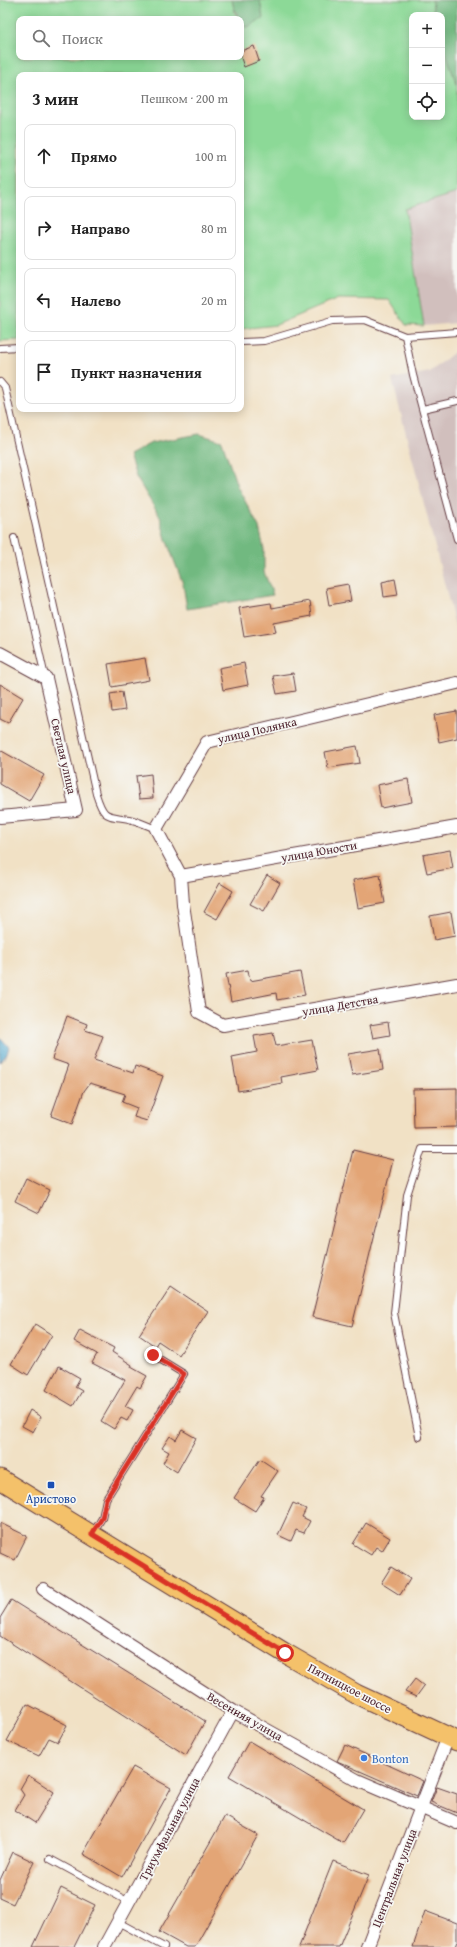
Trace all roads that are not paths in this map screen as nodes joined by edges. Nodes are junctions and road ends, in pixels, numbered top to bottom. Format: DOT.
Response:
graph roads {
  1 [pos="457,332"];
  2 [pos="404,336"];
  3 [pos="244,342"];
  4 [pos="16,347"];
  5 [pos="0,348"];
  6 [pos="0,382"];
  7 [pos="457,401"];
  8 [pos="423,409"];
  9 [pos="14,538"];
  10 [pos="457,539"];
  11 [pos="0,653"];
  12 [pos="46,678"];
  13 [pos="457,683"];
  14 [pos="0,817"];
  15 [pos="457,827"];
  16 [pos="156,829"];
  17 [pos="181,876"];
  18 [pos="457,984"];
  19 [pos="457,1149"];
  20 [pos="153,1355"];
  21 [pos="418,1437"];
  22 [pos="0,1479"];
  23 [pos="92,1534"];
  24 [pos="44,1589"];
  25 [pos="233,1711"];
  26 [pos="452,1739"];
  27 [pos="421,1809"];
  28 [pos="457,1823"];
  29 [pos="50,1859"];
  30 [pos="130,1902"];
  31 [pos="118,1922"];
  32 [pos="104,1947"];
  33 [pos="164,1947"];
  34 [pos="367,1947"];
  1 -- 2 [label="lane"];
  2 -- 3 [label="lane"];
  2 -- 8 [label="lane"];
  4 -- 5 [label="lane"];
  6 -- 16 [label="lane"];
  7 -- 8 [label="lane"];
  8 -- 10 [label="lane"];
  9 -- 12 [label="lane"];
  11 -- 12 [label="street"];
  12 -- 14 [label="street, Светлая улица"];
  13 -- 16 [label="street, улица Полянка"];
  15 -- 17 [label="street, улица Юности"];
  16 -- 17 [label="street"];
  17 -- 18 [label="street, улица Детства"];
  19 -- 21 [label="lane"];
  20 -- 23 [label="lane"];
  22 -- 23 [label="main road, Пятницкое шоссе"];
  23 -- 26 [label="main road, Пятницкое шоссе"];
  24 -- 25 [label="street, Весенняя улица"];
  25 -- 27 [label="street, Весенняя улица"];
  25 -- 30 [label="street, Триумфальная улица"];
  26 -- 27 [label="street, Центральная улица"];
  27 -- 28 [label="street, Весенняя улица"];
  27 -- 34 [label="street, Центральная улица"];
  29 -- 30 [label="lane"];
  30 -- 31 [label="street, Триумфальная улица"];
  31 -- 32 [label="street, Триумфальная улица"];
  31 -- 33 [label="lane"];
}
